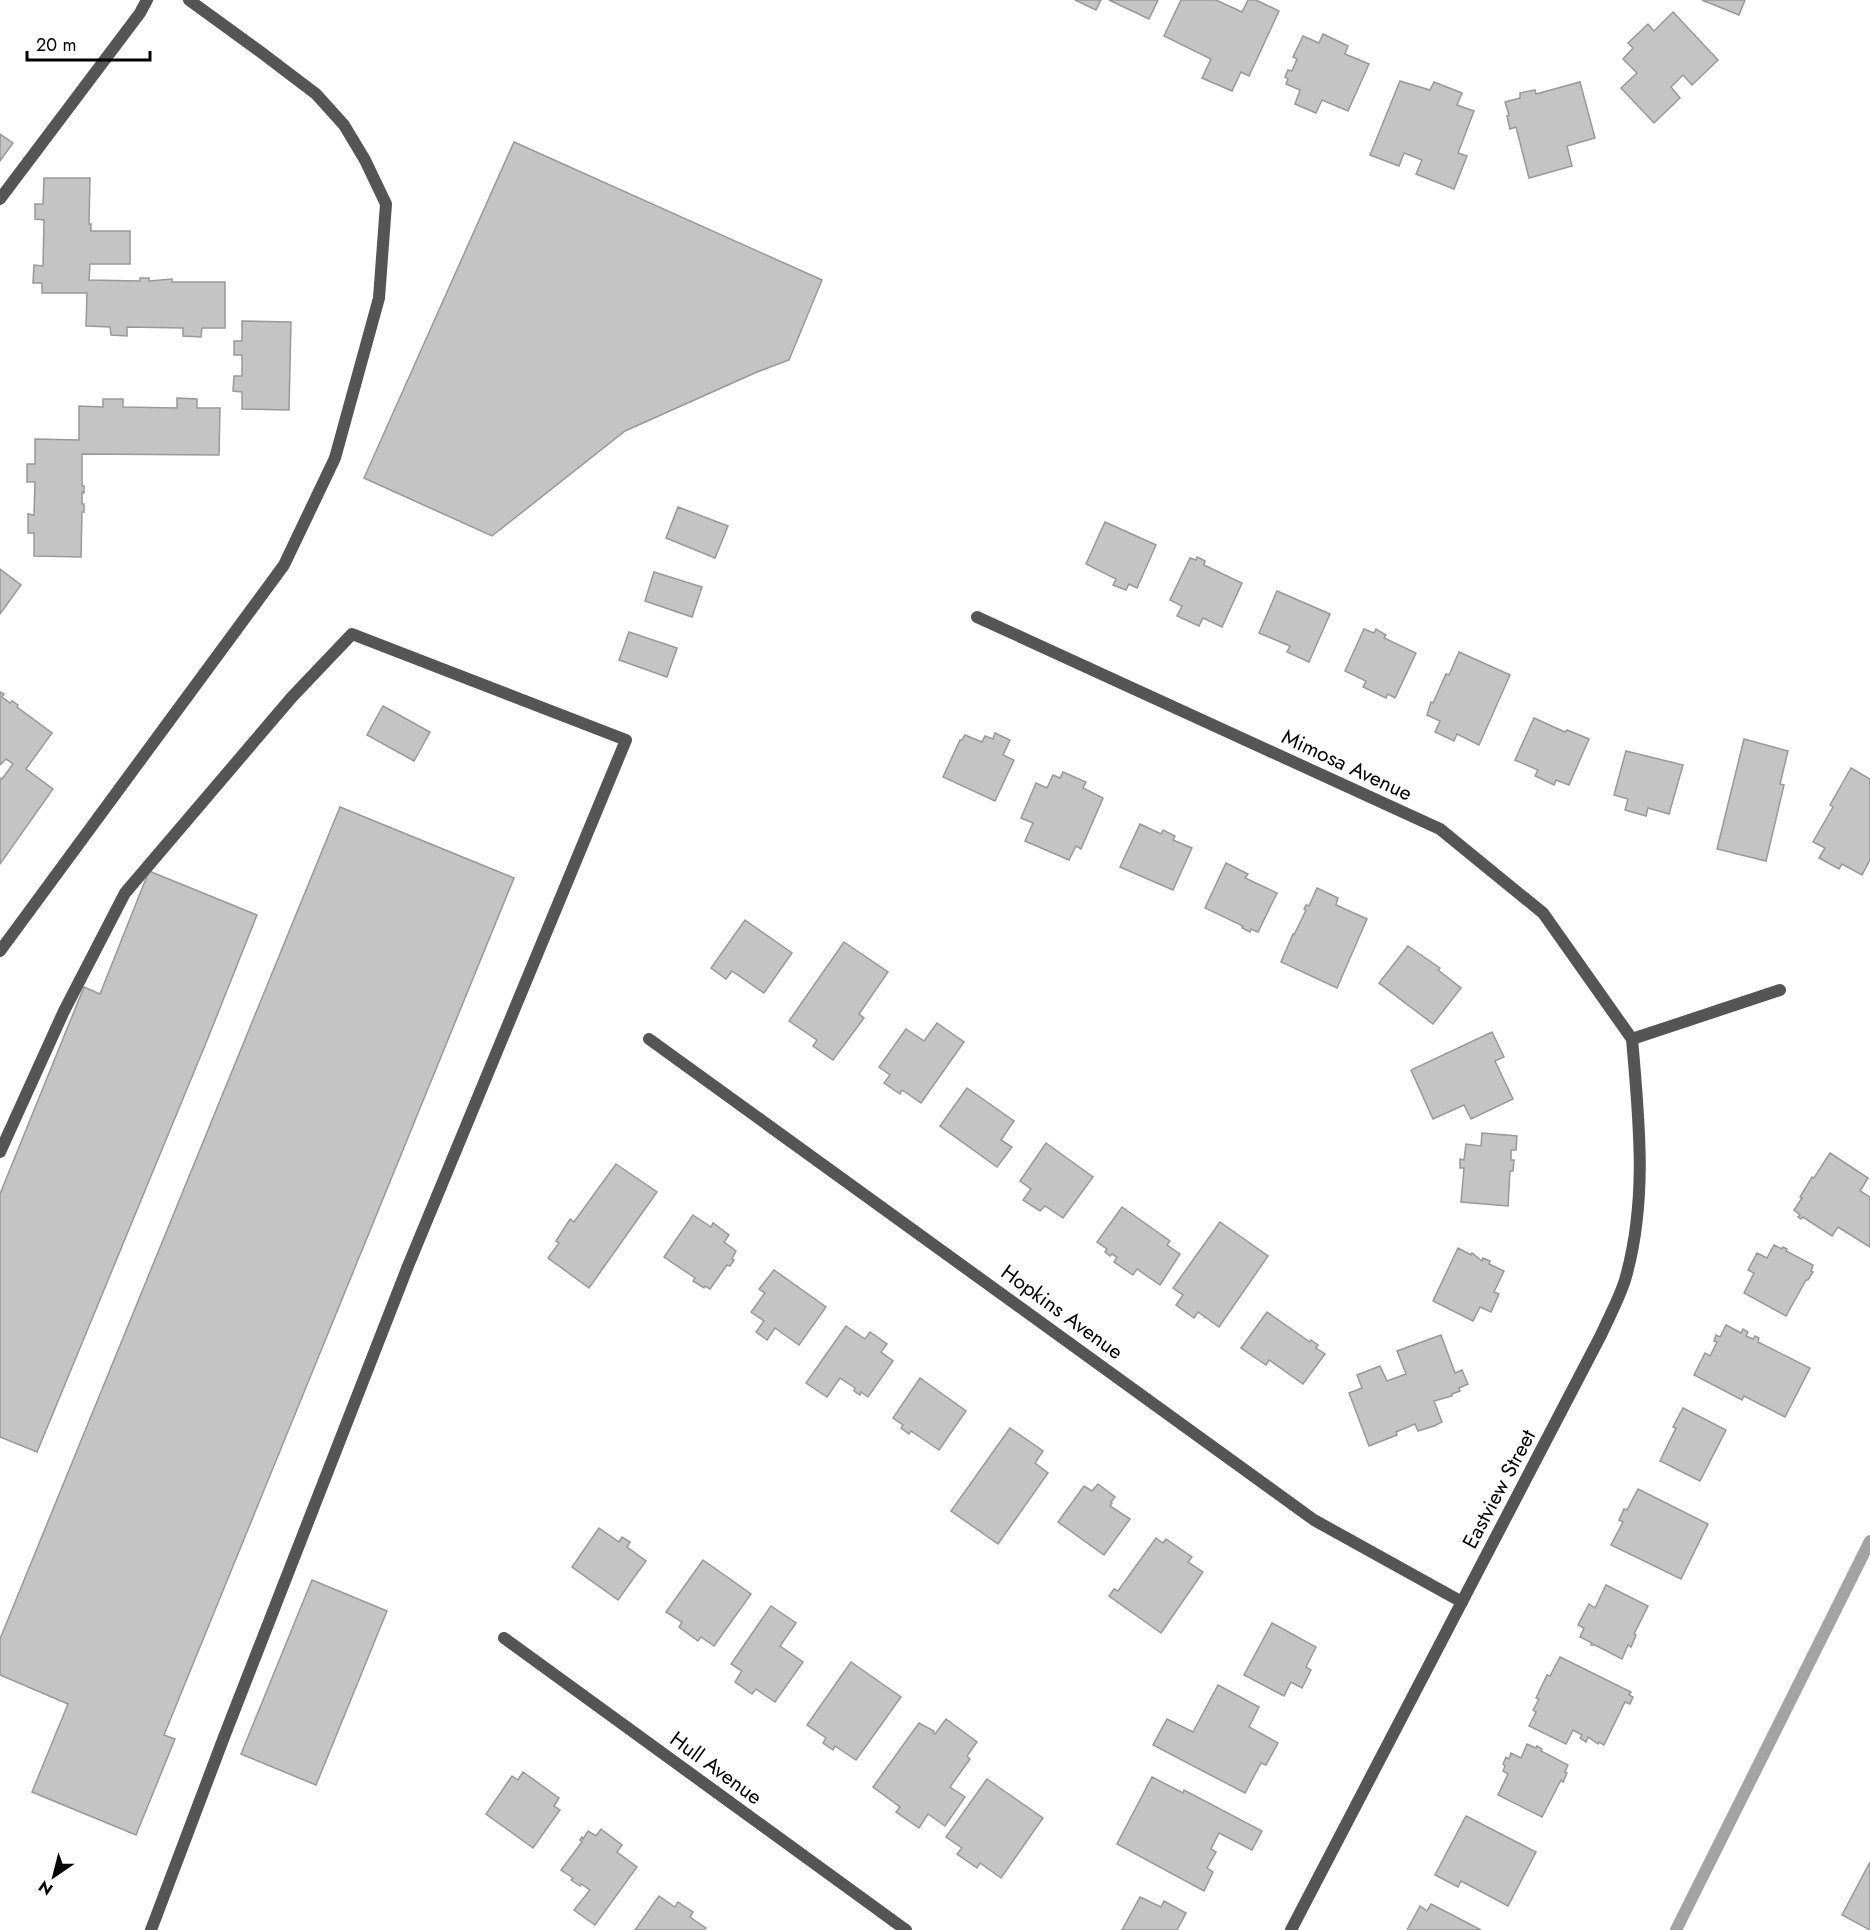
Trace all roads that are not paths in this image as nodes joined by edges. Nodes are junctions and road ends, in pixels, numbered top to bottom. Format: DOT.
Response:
graph roads {
  1 [pos="147,0"];
  2 [pos="189,0"];
  3 [pos="0,199"];
  4 [pos="977,617"];
  5 [pos="0,951"];
  6 [pos="1780,990"];
  7 [pos="649,1039"];
  8 [pos="1632,1039"];
  9 [pos="0,1152"];
  10 [pos="1462,1602"];
  11 [pos="504,1638"];
  12 [pos="151,1930"];
  13 [pos="906,1930"];
  14 [pos="1291,1930"];
  1 -- 3 [label="street"];
  2 -- 5 [label="street"];
  4 -- 8 [label="street, Mimosa Avenue"];
  6 -- 8 [label="street"];
  7 -- 10 [label="street, Hopkins Avenue"];
  8 -- 10 [label="street, Eastview Street"];
  9 -- 12 [label="street"];
  10 -- 14 [label="street, Eastview Street"];
  11 -- 13 [label="street, Hull Avenue"];
}
